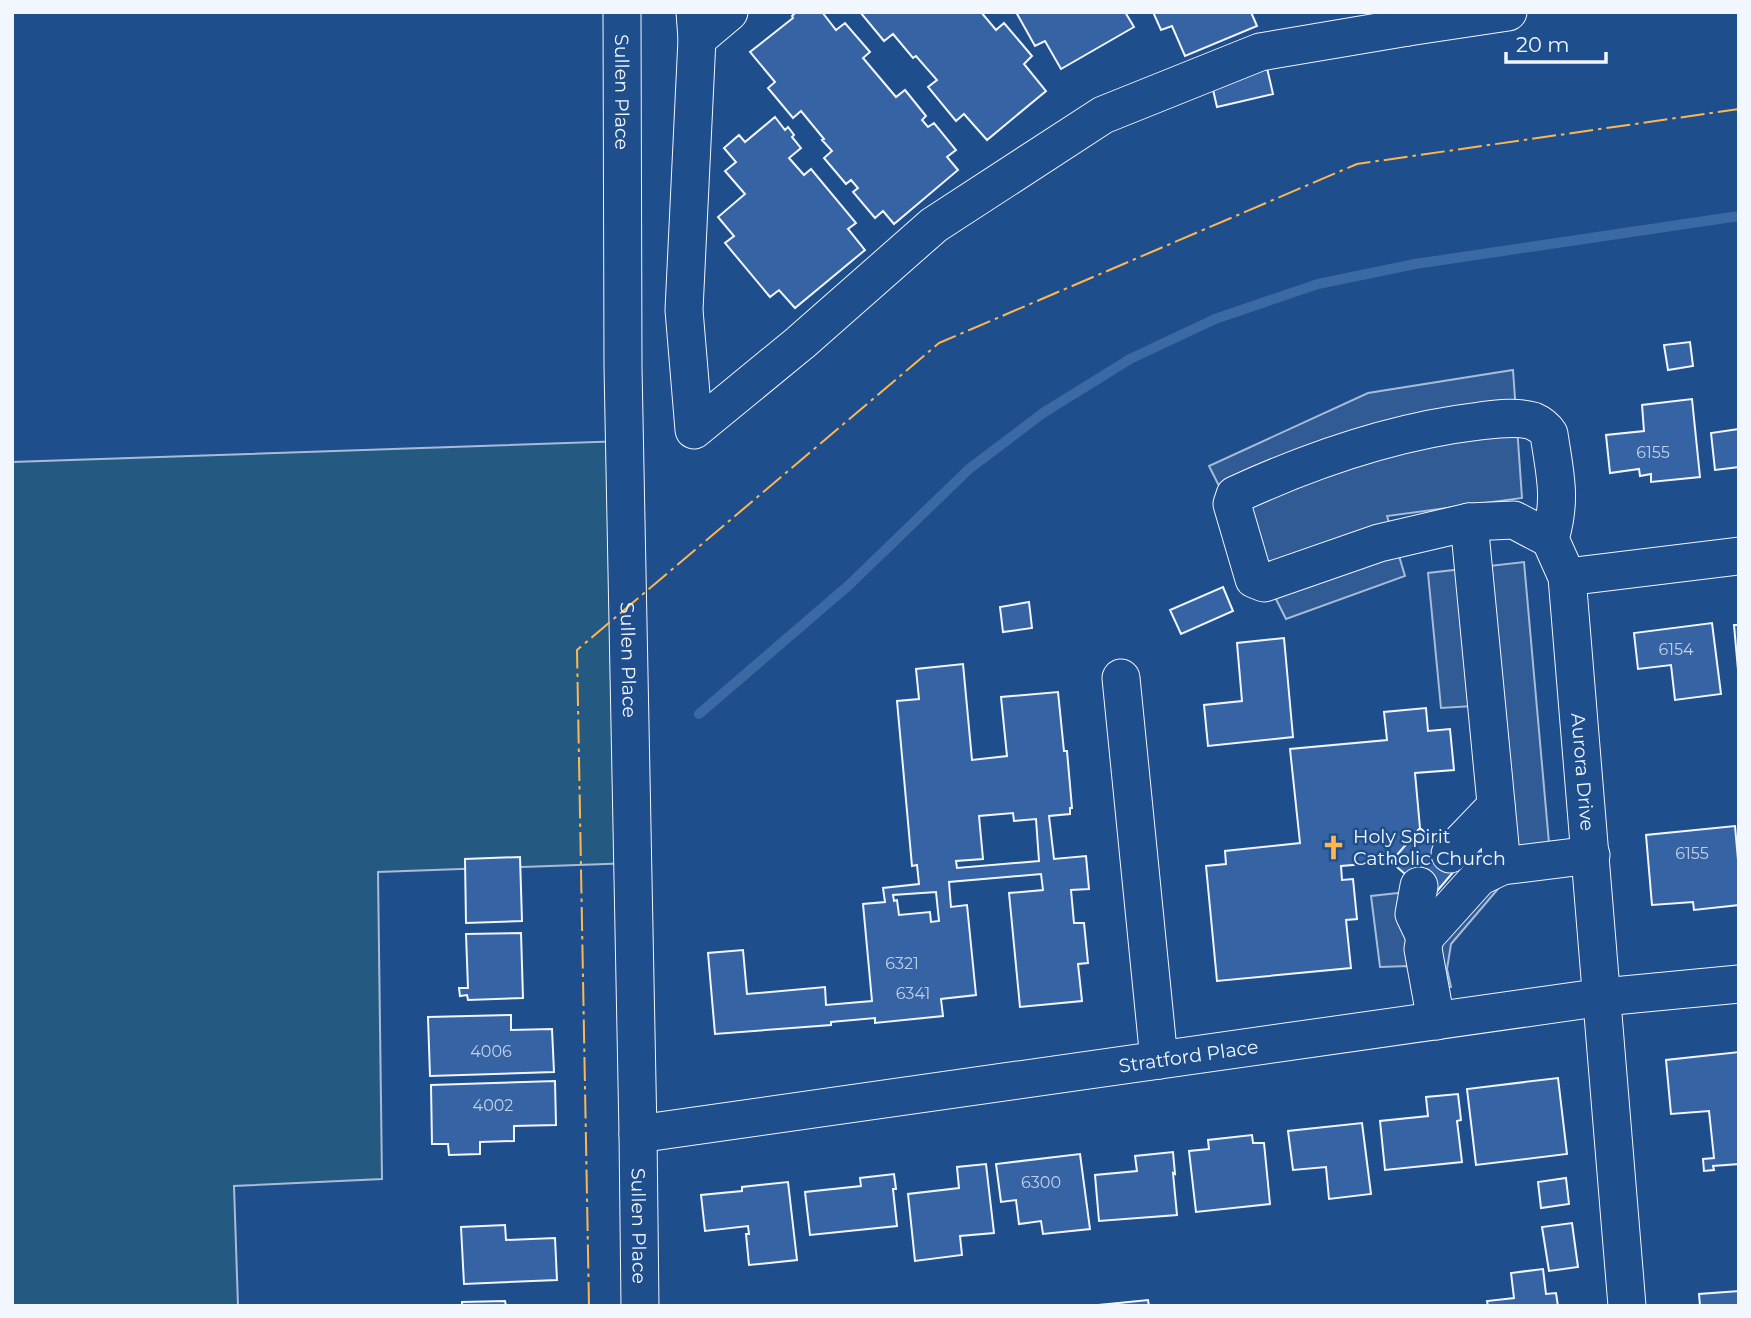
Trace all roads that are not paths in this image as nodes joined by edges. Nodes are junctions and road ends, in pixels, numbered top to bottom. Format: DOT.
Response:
graph roads {
  1 [pos="622,12"];
  2 [pos="729,12"];
  3 [pos="1508,12"];
  4 [pos="1407,20"];
  5 [pos="696,26"];
  6 [pos="1469,522"];
  7 [pos="1550,539"];
  8 [pos="1739,556"];
  9 [pos="1567,578"];
  10 [pos="1121,678"];
  11 [pos="1496,806"];
  12 [pos="1450,854"];
  13 [pos="1591,855"];
  14 [pos="1502,866"];
  15 [pos="1419,886"];
  16 [pos="1425,937"];
  17 [pos="1739,984"];
  18 [pos="1603,997"];
  19 [pos="1436,1021"];
  20 [pos="1159,1060"];
  21 [pos="638,1134"];
  22 [pos="640,1306"];
  23 [pos="1627,1306"];
  1 -- 21 [label="street, Sullen Place"];
  2 -- 5 [label="street"];
  3 -- 4 [label="street"];
  4 -- 5 [label="street"];
  6 -- 7 [label="street"];
  6 -- 7 [label="street"];
  6 -- 11 [label="street"];
  7 -- 9 [label="street, Aurora Drive"];
  8 -- 9 [label="street"];
  9 -- 13 [label="street, Aurora Drive"];
  10 -- 20 [label="street"];
  11 -- 12 [label="street"];
  11 -- 14 [label="street"];
  13 -- 14 [label="street"];
  13 -- 18 [label="street, Aurora Drive"];
  14 -- 16 [label="street"];
  15 -- 16 [label="street"];
  16 -- 19 [label="street"];
  17 -- 18 [label="street, Stratford Place"];
  18 -- 19 [label="street, Stratford Place"];
  18 -- 23 [label="street, Aurora Drive"];
  19 -- 20 [label="street, Stratford Place"];
  20 -- 21 [label="street, Stratford Place"];
  21 -- 22 [label="street, Sullen Place"];
}
